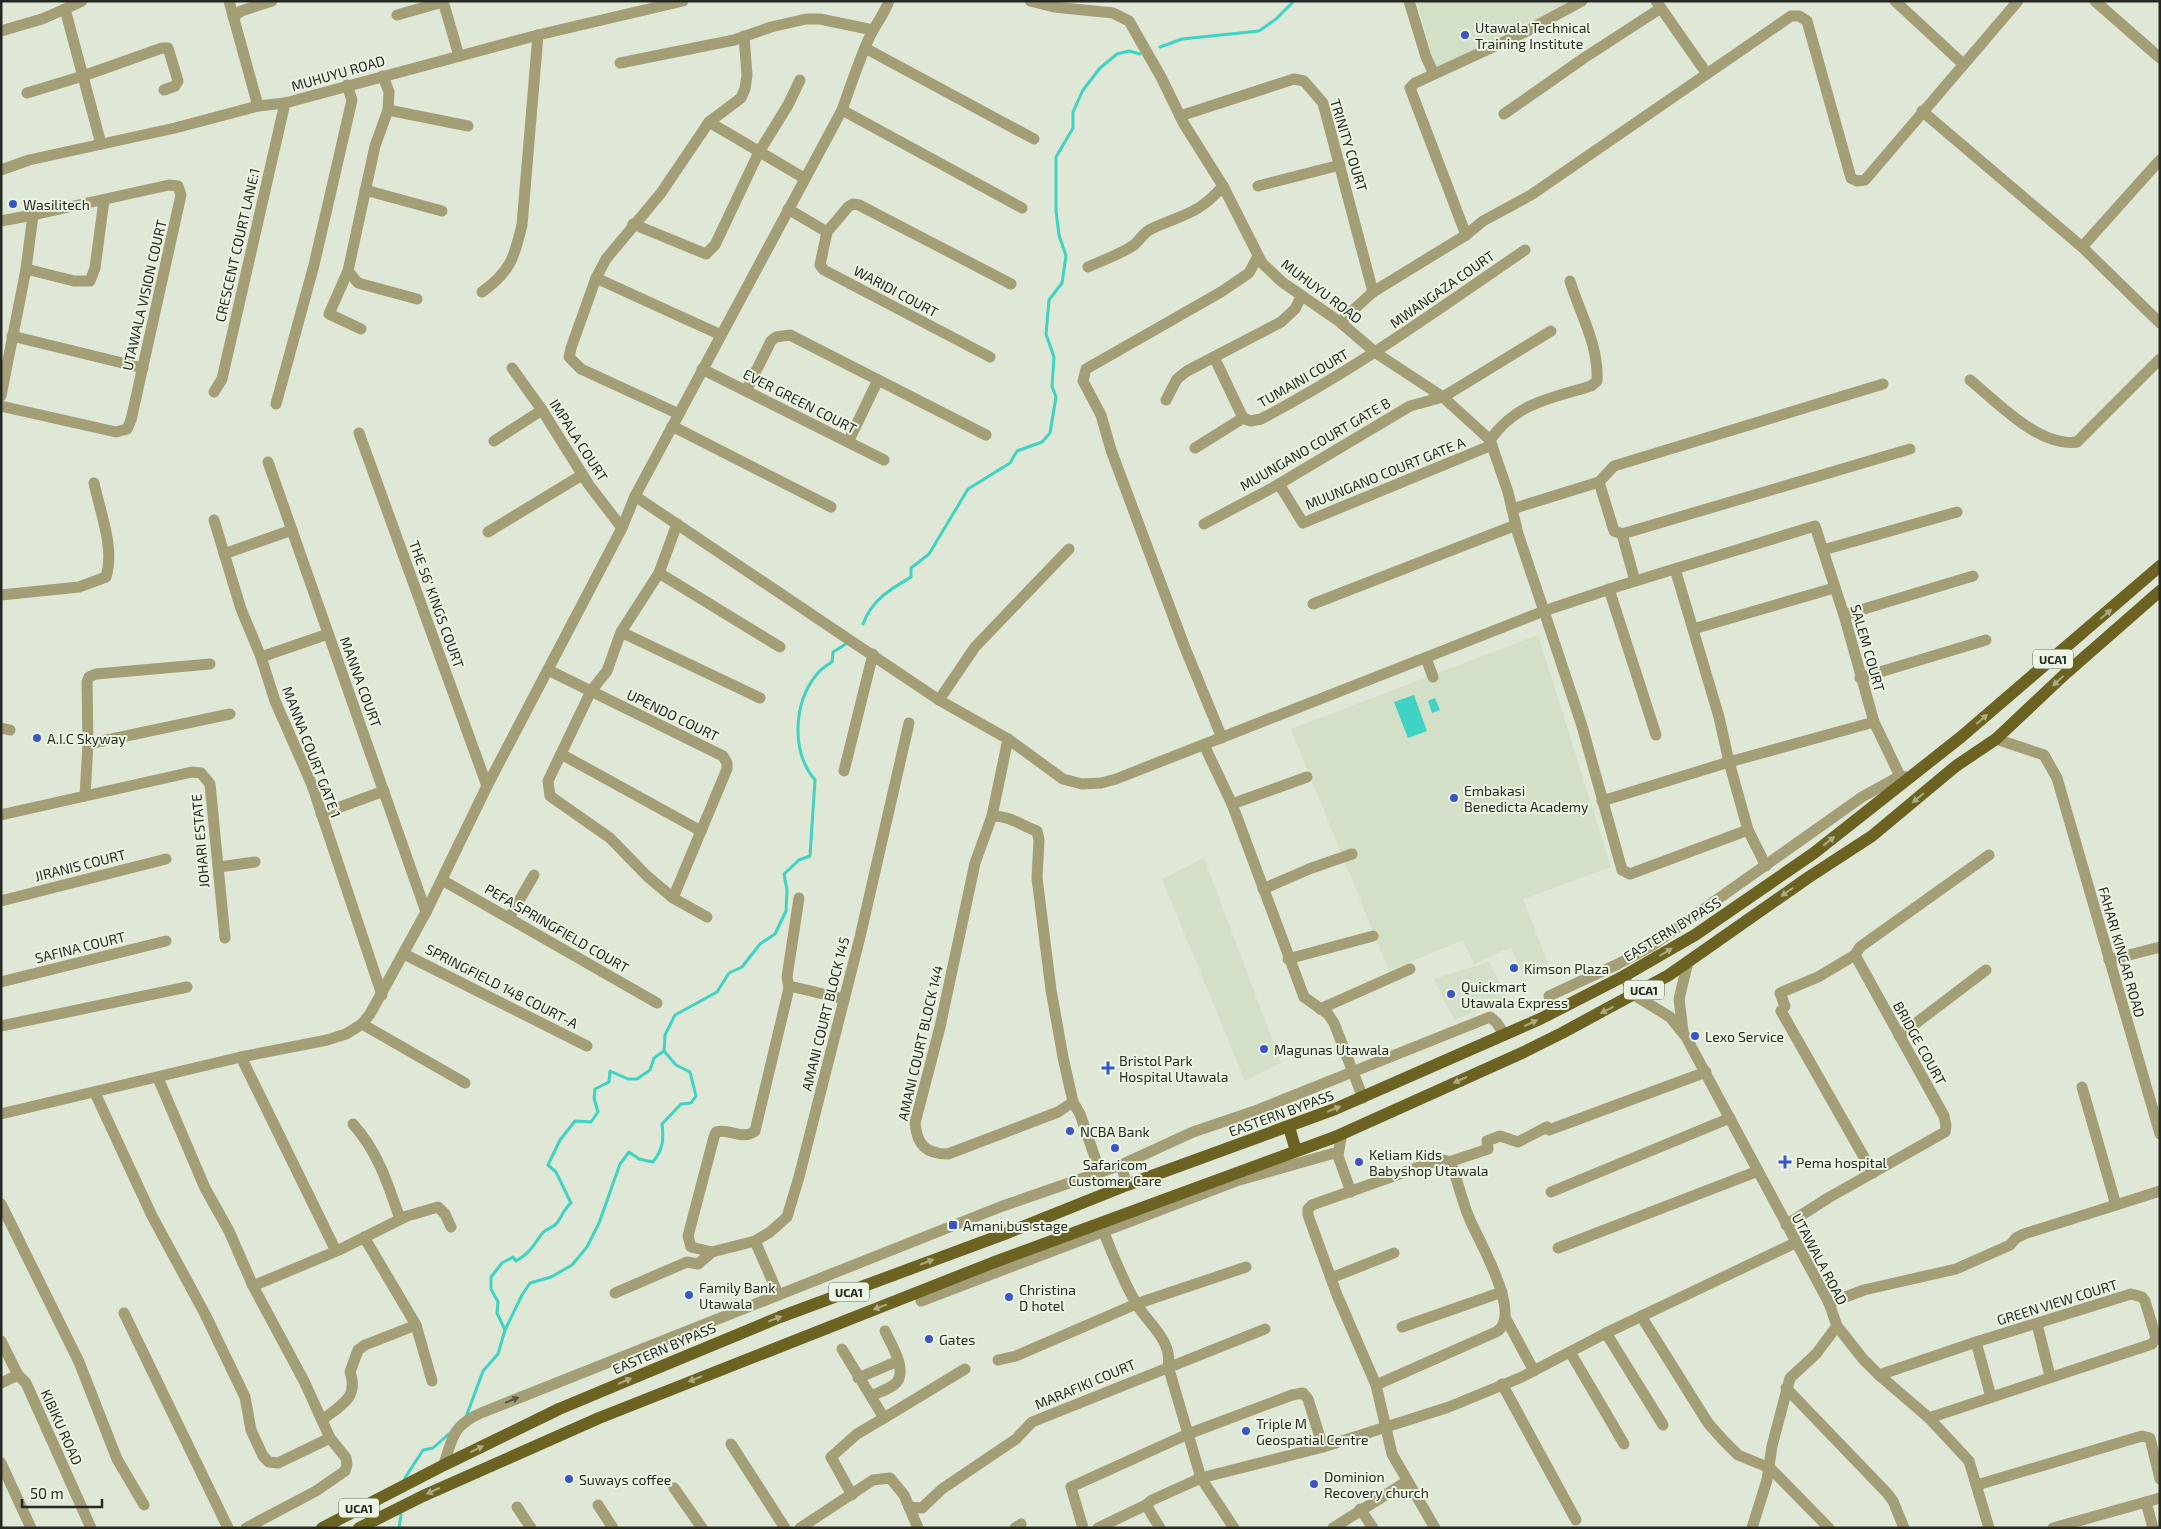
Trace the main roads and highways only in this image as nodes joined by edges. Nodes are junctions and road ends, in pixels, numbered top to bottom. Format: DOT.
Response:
graph roads {
  1 [pos="2160,566"];
  2 [pos="2160,591"];
  3 [pos="2010,695"];
  4 [pos="2025,712"];
  5 [pos="1289,1127"];
  6 [pos="1296,1151"];
  7 [pos="322,1528"];
  8 [pos="359,1528"];
  3 -- 1 [label="main road, EASTERN BYPASS / UCA1, one-way"];
  2 -- 4 [label="main road, UCA1, one-way"];
  3 -- 4 [label="main road"];
  5 -- 3 [label="main road, EASTERN BYPASS / UCA1, one-way"];
  4 -- 6 [label="main road, UCA1, one-way"];
  5 -- 6 [label="main road"];
  7 -- 5 [label="main road, EASTERN BYPASS / UCA1, one-way"];
  6 -- 8 [label="main road, UCA1, one-way"];
}
